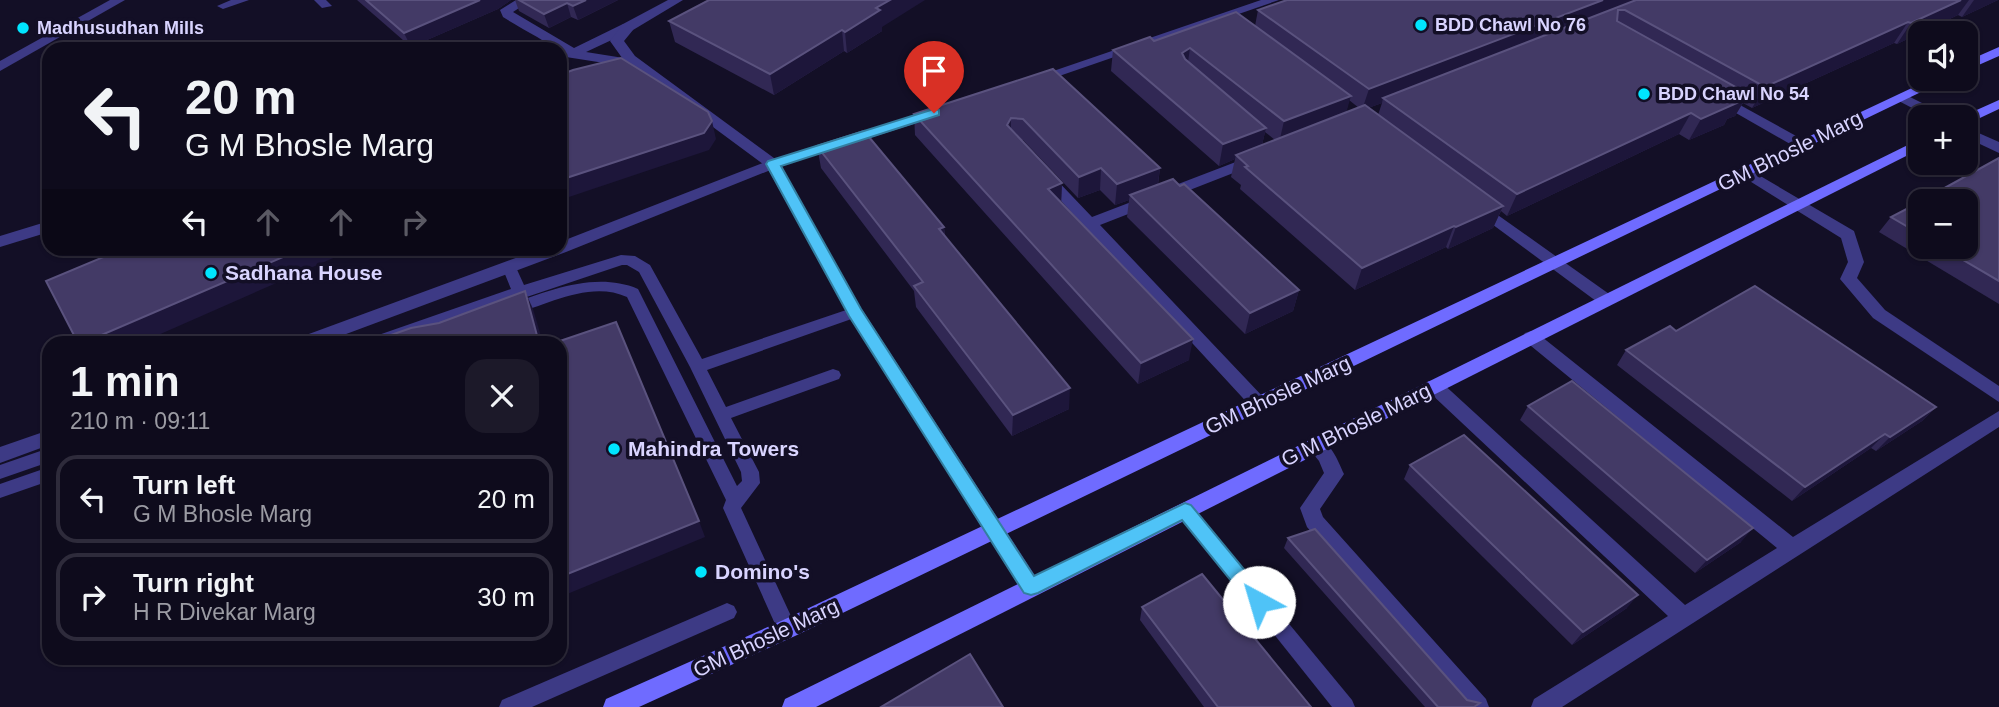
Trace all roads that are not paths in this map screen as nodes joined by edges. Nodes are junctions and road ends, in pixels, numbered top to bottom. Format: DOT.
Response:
graph roads {
  1 [pos="119,0"];
  2 [pos="243,0"];
  3 [pos="525,0"];
  4 [pos="677,0"];
  5 [pos="1242,0"];
  6 [pos="1273,0"];
  7 [pos="223,6"];
  8 [pos="1228,21"];
  9 [pos="628,27"];
  10 [pos="44,42"];
  11 [pos="552,42"];
  12 [pos="42,43"];
  13 [pos="1999,51"];
  14 [pos="567,52"];
  15 [pos="571,54"];
  16 [pos="1978,61"];
  17 [pos="634,63"];
  18 [pos="0,67"];
  19 [pos="1021,84"];
  20 [pos="1915,91"];
  21 [pos="1710,92"];
  22 [pos="1902,97"];
  23 [pos="1999,104"];
  24 [pos="1917,105"];
  25 [pos="947,109"];
  26 [pos="1978,114"];
  27 [pos="1978,138"];
  28 [pos="1802,145"];
  29 [pos="1999,148"];
  30 [pos="1908,149"];
  31 [pos="1263,156"];
  32 [pos="773,164"];
  33 [pos="1034,165"];
  34 [pos="1745,172"];
  35 [pos="1460,193"];
  36 [pos="1797,205"];
  37 [pos="1091,223"];
  38 [pos="42,228"];
  39 [pos="0,242"];
  40 [pos="567,245"];
  41 [pos="539,256"];
  42 [pos="1554,263"];
  43 [pos="509,267"];
  44 [pos="520,292"];
  45 [pos="1606,300"];
  46 [pos="855,312"];
  47 [pos="323,336"];
  48 [pos="393,336"];
  49 [pos="438,336"];
  50 [pos="1531,337"];
  51 [pos="698,367"];
  52 [pos="833,375"];
  53 [pos="1434,386"];
  54 [pos="1999,395"];
  55 [pos="1259,404"];
  56 [pos="721,415"];
  57 [pos="1999,418"];
  58 [pos="42,440"];
  59 [pos="1315,445"];
  60 [pos="0,455"];
  61 [pos="42,457"];
  62 [pos="0,472"];
  63 [pos="42,476"];
  64 [pos="0,491"];
  65 [pos="735,500"];
  66 [pos="1185,510"];
  67 [pos="994,531"];
  68 [pos="1793,549"];
  69 [pos="1031,587"];
  70 [pos="727,612"];
  71 [pos="1685,618"];
  72 [pos="788,629"];
  73 [pos="509,707"];
  74 [pos="614,707"];
  75 [pos="793,707"];
  76 [pos="1345,707"];
  77 [pos="1478,707"];
  78 [pos="1542,707"];
  1 -- 10 [label="street"];
  2 -- 7 [label="lane"];
  3 -- 11 [label="street"];
  4 -- 9 [label="street"];
  5 -- 8 [label="street"];
  6 -- 8 [label="street"];
  8 -- 19 [label="street"];
  9 -- 15 [label="street"];
  9 -- 17 [label="street"];
  12 -- 18 [label="street"];
  13 -- 16 [label="main road"];
  14 -- 15 [label="street"];
  15 -- 17 [label="street"];
  17 -- 32 [label="street"];
  20 -- 22 [label="main road, GM Bhosle Marg"];
  21 -- 28 [label="street"];
  22 -- 24 [label="street"];
  22 -- 28 [label="main road, GM Bhosle Marg"];
  23 -- 26 [label="main road"];
  25 -- 32 [label="street"];
  27 -- 29 [label="street"];
  28 -- 34 [label="main road, GM Bhosle Marg"];
  30 -- 36 [label="main road, G M Bhosle Marg"];
  31 -- 37 [label="street"];
  32 -- 40 [label="street"];
  32 -- 46 [label="street"];
  33 -- 37 [label="street"];
  34 -- 36 [label="street"];
  34 -- 42 [label="main road, GM Bhosle Marg"];
  35 -- 42 [label="street"];
  36 -- 45 [label="main road, G M Bhosle Marg"];
  36 -- 54 [label="street"];
  37 -- 55 [label="street"];
  38 -- 39 [label="street"];
  41 -- 43 [label="street"];
  42 -- 45 [label="street"];
  42 -- 55 [label="main road, GM Bhosle Marg"];
  43 -- 44 [label="lane"];
  43 -- 47 [label="street"];
  44 -- 48 [label="lane"];
  44 -- 51 [label="lane"];
  45 -- 50 [label="main road, G M Bhosle Marg"];
  46 -- 51 [label="lane"];
  46 -- 67 [label="street"];
  49 -- 65 [label="lane"];
  50 -- 53 [label="main road, G M Bhosle Marg"];
  50 -- 68 [label="street"];
  51 -- 56 [label="lane"];
  52 -- 56 [label="lane"];
  53 -- 59 [label="main road, G M Bhosle Marg"];
  53 -- 71 [label="street"];
  55 -- 67 [label="main road, GM Bhosle Marg"];
  56 -- 65 [label="lane"];
  57 -- 68 [label="street"];
  58 -- 60 [label="street"];
  59 -- 66 [label="main road, G M Bhosle Marg"];
  59 -- 77 [label="street"];
  61 -- 62 [label="lane"];
  63 -- 64 [label="lane"];
  65 -- 72 [label="lane"];
  66 -- 69 [label="main road, G M Bhosle Marg"];
  66 -- 76 [label="lane"];
  67 -- 69 [label="street"];
  67 -- 72 [label="main road, GM Bhosle Marg"];
  68 -- 71 [label="street"];
  69 -- 75 [label="main road, G M Bhosle Marg"];
  70 -- 73 [label="lane"];
  71 -- 78 [label="street"];
  72 -- 74 [label="main road, GM Bhosle Marg"];
}
